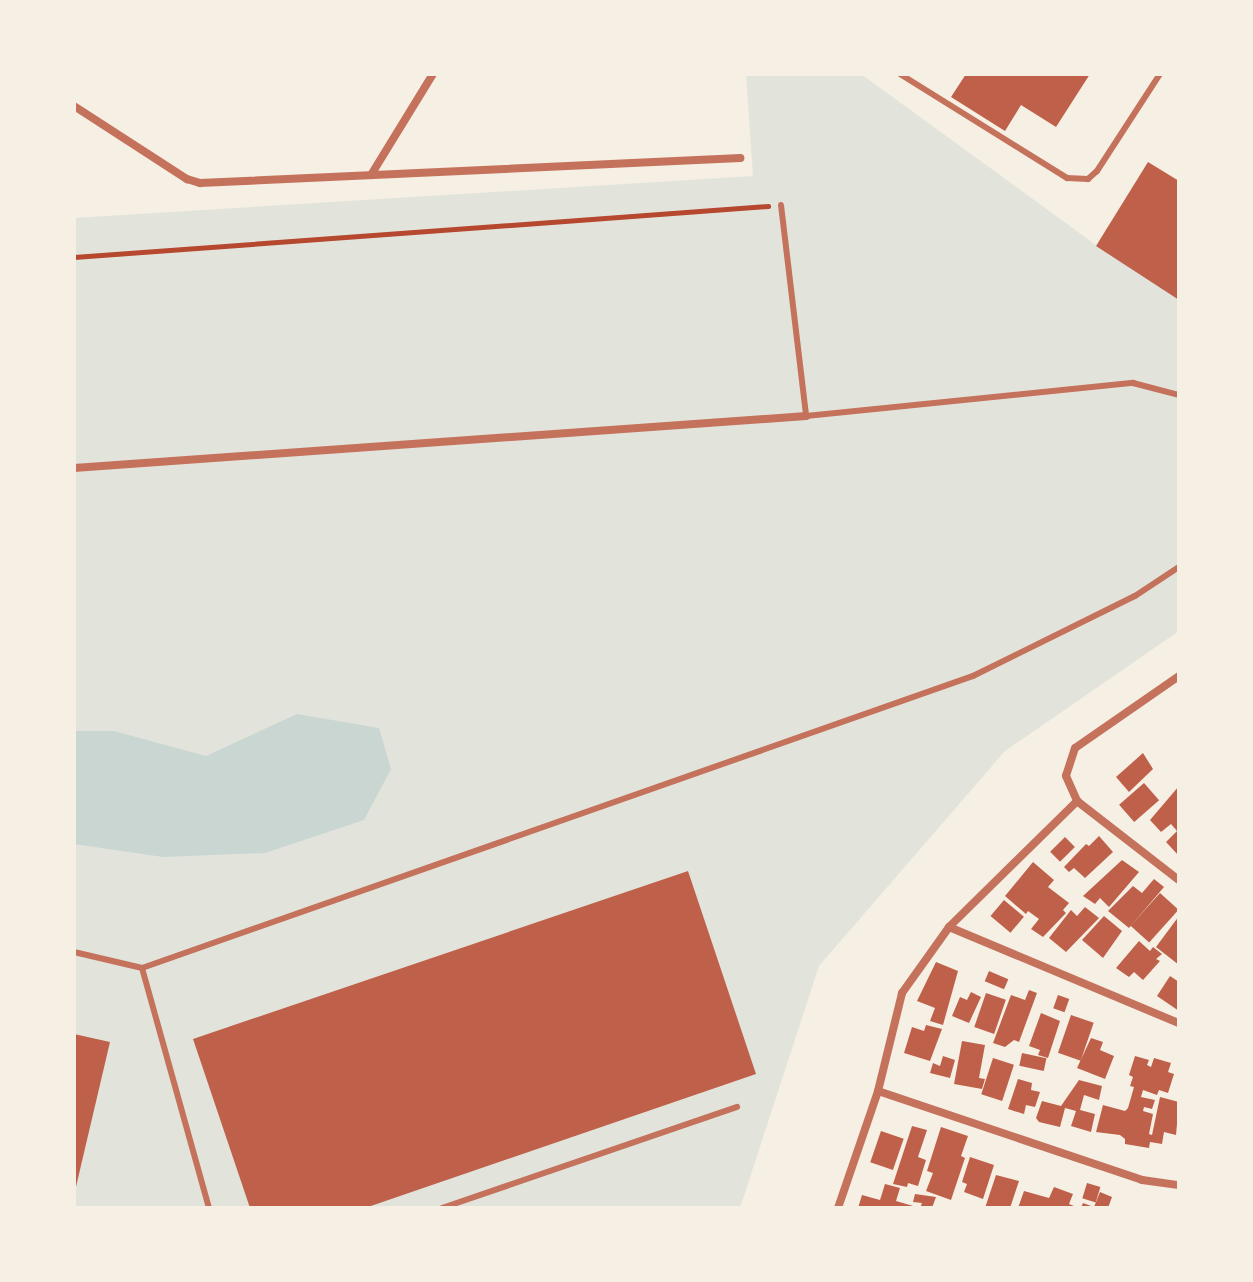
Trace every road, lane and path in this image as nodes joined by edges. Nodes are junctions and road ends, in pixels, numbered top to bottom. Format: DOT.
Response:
graph roads {
  1 [pos="433,74"];
  2 [pos="900,74"];
  3 [pos="1160,74"];
  4 [pos="74,106"];
  5 [pos="740,158"];
  6 [pos="371,175"];
  7 [pos="781,205"];
  8 [pos="74,257"];
  9 [pos="1179,395"];
  10 [pos="806,416"];
  11 [pos="74,468"];
  12 [pos="1179,567"];
  13 [pos="1179,676"];
  14 [pos="1077,801"];
  15 [pos="1179,880"];
  16 [pos="949,927"];
  17 [pos="74,952"];
  18 [pos="142,968"];
  19 [pos="1179,1023"];
  20 [pos="878,1091"];
  21 [pos="737,1107"];
  22 [pos="1179,1185"];
  23 [pos="209,1208"];
  24 [pos="442,1208"];
  25 [pos="838,1208"];
  1 -- 6 [label="street"];
  2 -- 3 [label="lane"];
  4 -- 6 [label="street"];
  5 -- 6 [label="street"];
  7 -- 8 [label="path"];
  7 -- 10 [label="lane"];
  9 -- 10 [label="lane"];
  10 -- 11 [label="street"];
  12 -- 18 [label="lane"];
  13 -- 14 [label="street"];
  14 -- 15 [label="street"];
  14 -- 16 [label="street"];
  16 -- 19 [label="street"];
  16 -- 20 [label="street"];
  17 -- 18 [label="lane"];
  18 -- 23 [label="lane"];
  20 -- 22 [label="street"];
  20 -- 25 [label="street"];
  21 -- 24 [label="lane"];
}
